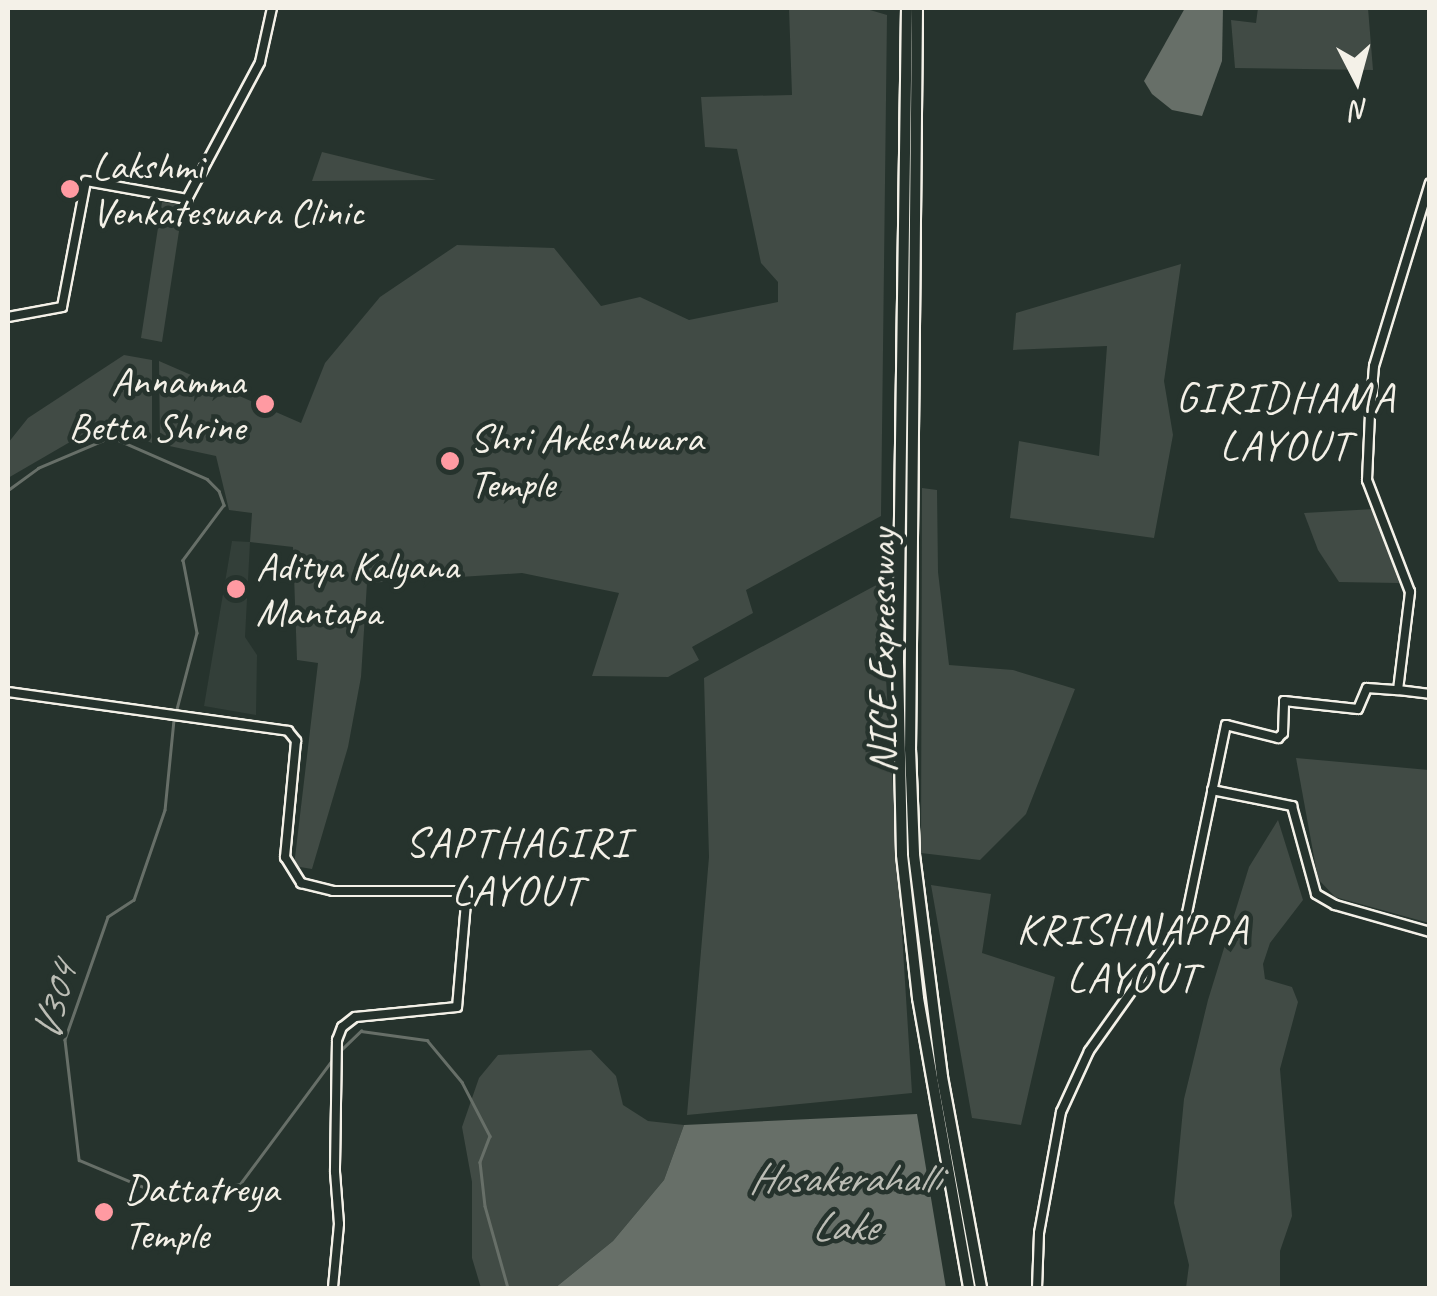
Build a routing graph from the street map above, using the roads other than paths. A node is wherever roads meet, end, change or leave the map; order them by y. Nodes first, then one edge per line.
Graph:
1 (272, 8) edge
2 (907, 8) edge
3 (918, 8) edge
4 (912, 126) junction
5 (1429, 184) edge
6 (8, 317) edge
7 (1398, 690) junction
8 (8, 692) edge
9 (1430, 694) edge
10 (1212, 790) junction
11 (1430, 932) edge
12 (332, 1288) edge
13 (969, 1288) edge
14 (981, 1288) edge
15 (1037, 1288) edge

1 - 6 street
2 - 4 highway, NICE Expressway
3 - 4 highway, NICE Expressway
4 - 13 highway, NICE Expressway
4 - 14 highway, NICE Expressway
5 - 7 street
7 - 9 street
7 - 10 street
8 - 12 street
10 - 11 street
10 - 15 street

